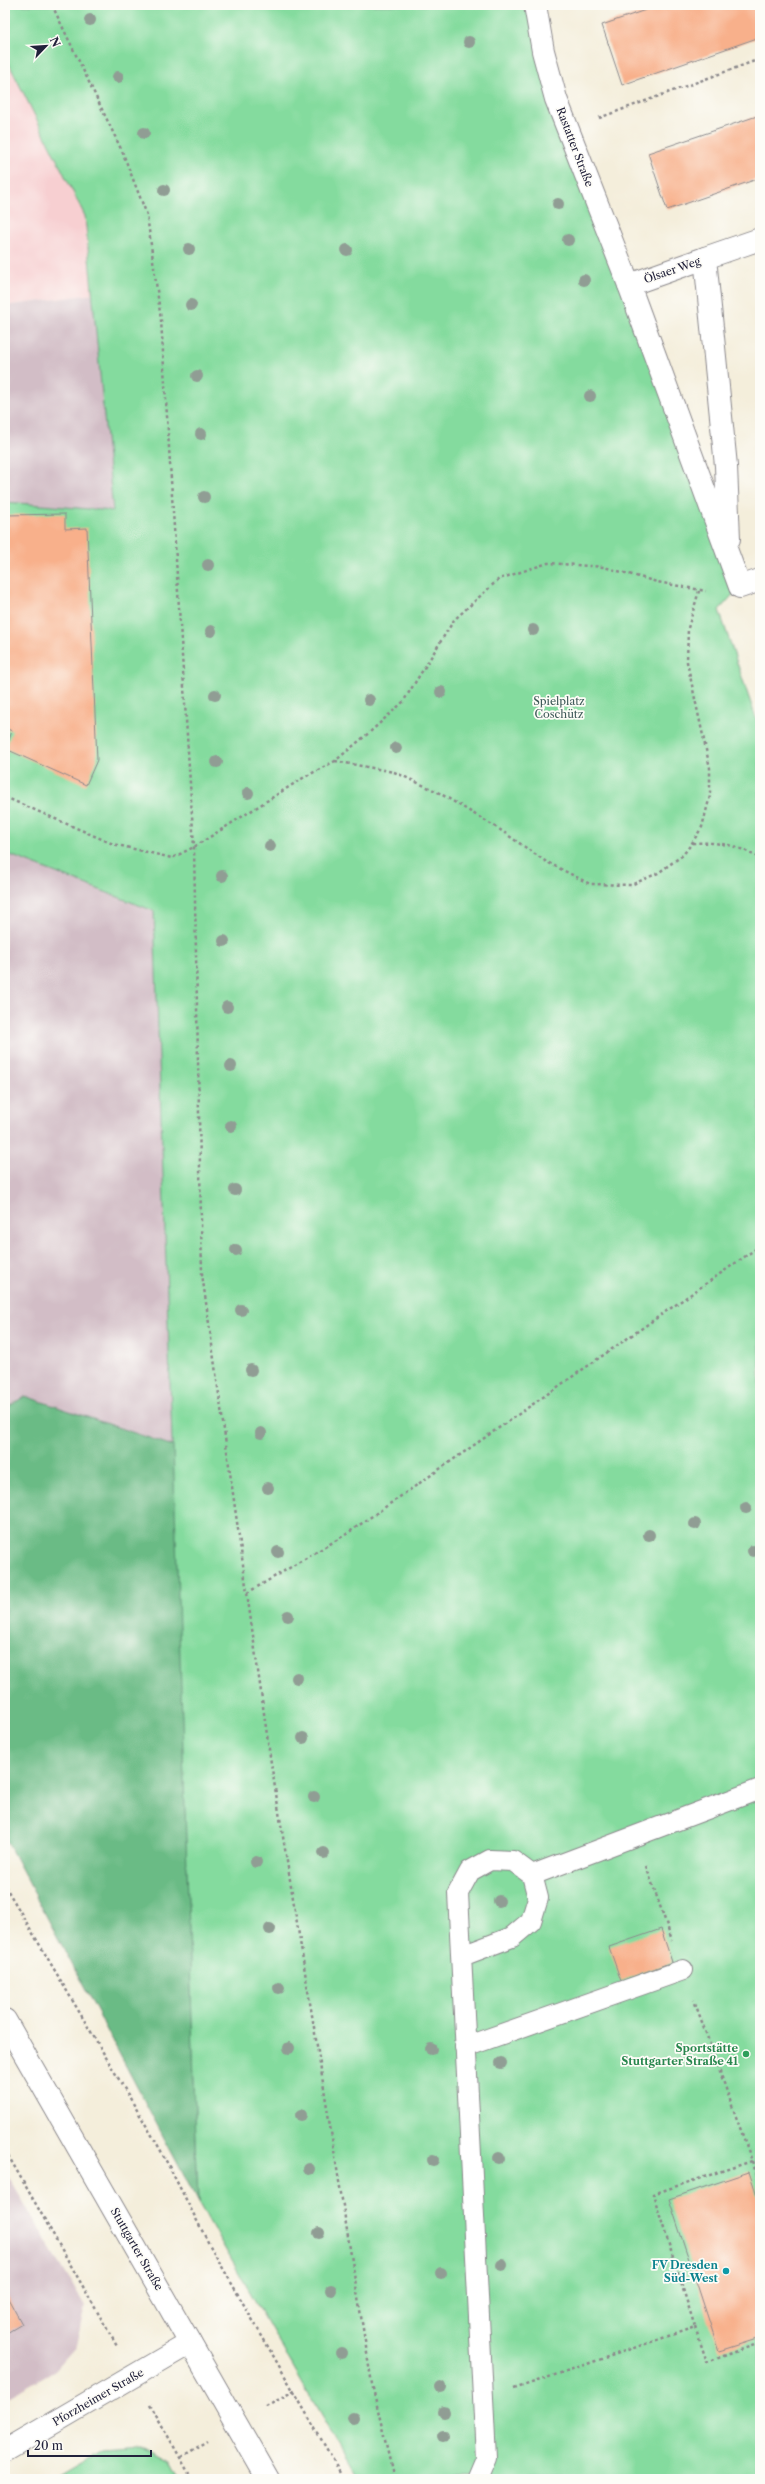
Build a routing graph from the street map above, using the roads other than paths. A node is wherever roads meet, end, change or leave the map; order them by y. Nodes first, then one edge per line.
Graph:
1 (535, 5) edge
2 (760, 239) edge
3 (705, 258) junction
4 (629, 285) junction
5 (730, 562) junction
6 (760, 580) edge
7 (760, 1789) edge
8 (532, 1875) junction
9 (462, 1956) junction
10 (683, 1970) road end
11 (5, 2020) edge
12 (465, 2047) junction
13 (190, 2343) junction
14 (5, 2451) edge
15 (268, 2479) edge
16 (477, 2479) edge

1 - 4 street, Rastatter Straße
2 - 3 street
3 - 4 street, Ölsaer Weg
3 - 5 street, Ölsaer Weg
4 - 5 street, Ölsaer Weg
5 - 6 street, Ölsaer Weg
7 - 8 lane
8 - 9 lane
8 - 9 lane
9 - 12 lane
10 - 12 lane
11 - 13 street, Stuttgarter Straße
12 - 16 lane
13 - 14 street, Pforzheimer Straße
13 - 15 street, Stuttgarter Straße

